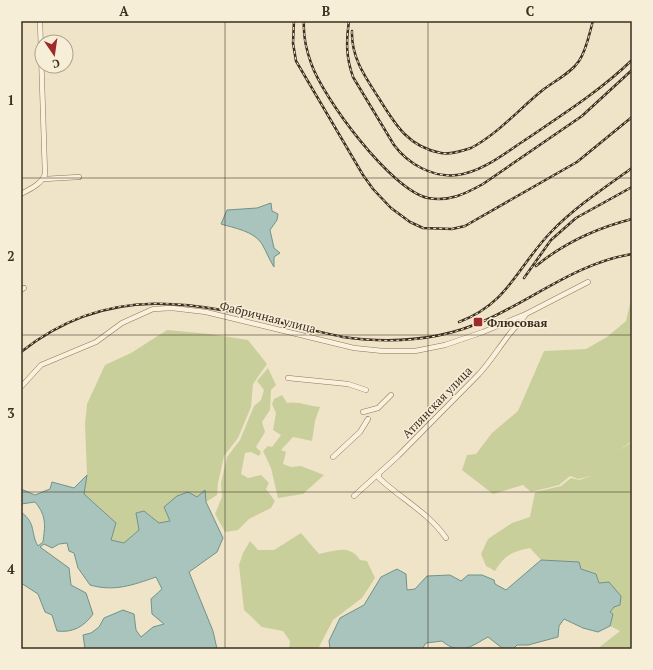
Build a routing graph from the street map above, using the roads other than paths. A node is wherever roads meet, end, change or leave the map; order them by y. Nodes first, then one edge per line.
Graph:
1 (40, 21) edge
2 (80, 177) dead end
3 (44, 179) junction
4 (21, 194) edge
5 (588, 282) dead end
6 (526, 314) junction
7 (288, 378) dead end
8 (21, 387) edge
9 (366, 390) dead end
10 (391, 395) dead end
11 (363, 412) dead end
12 (368, 419) dead end
13 (333, 457) dead end
14 (379, 475) junction
15 (354, 496) dead end
16 (446, 538) dead end

1 - 3 street
2 - 3 street
3 - 4 street
5 - 6 street, Фабричная улица
6 - 8 street, Фабричная улица
6 - 14 street, Атлянская улица
7 - 9 street
10 - 11 street
12 - 13 street
14 - 15 street, Атлянская улица
14 - 16 street

